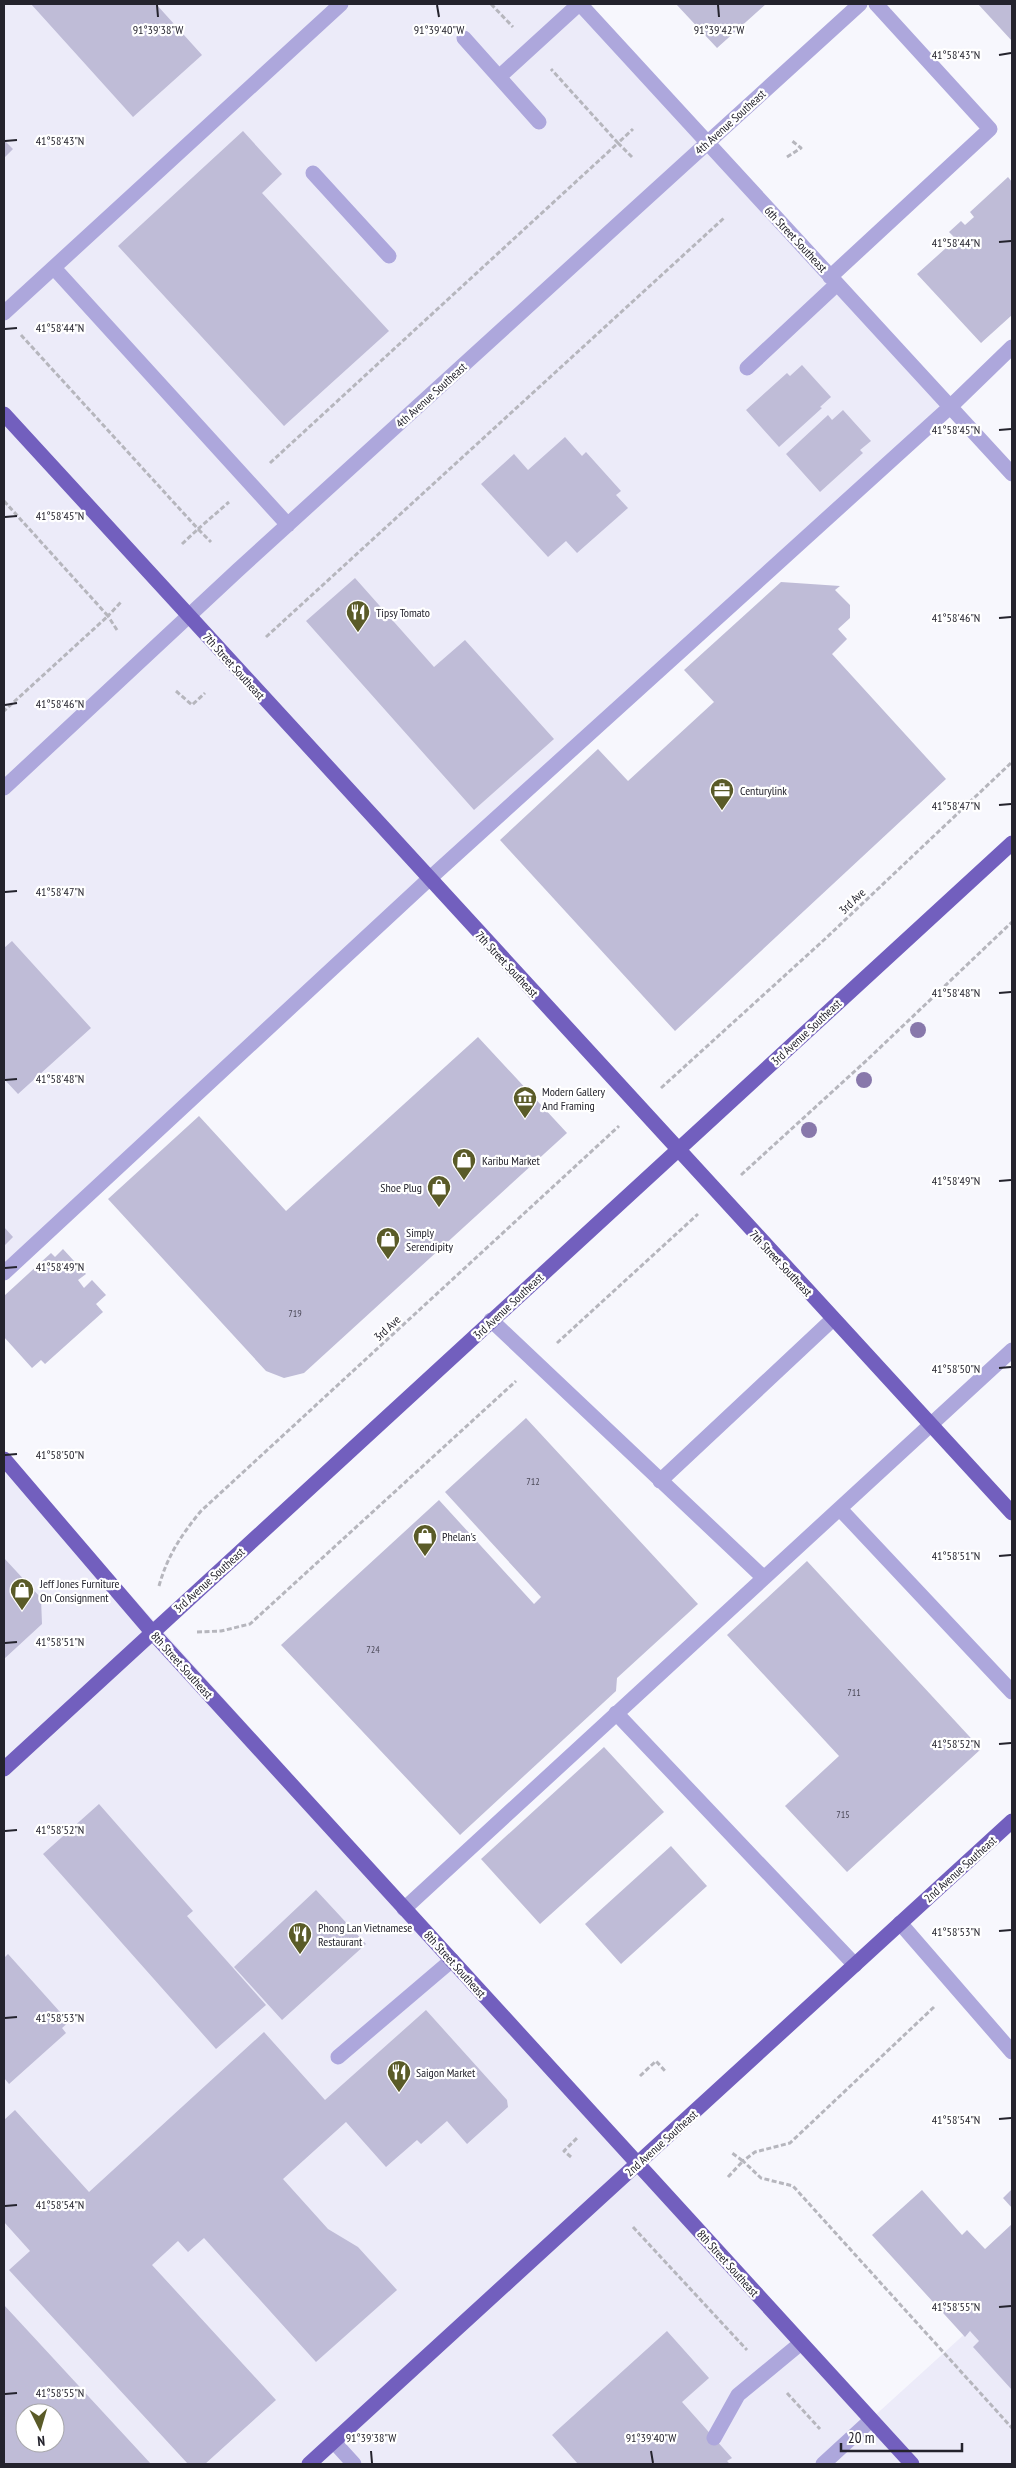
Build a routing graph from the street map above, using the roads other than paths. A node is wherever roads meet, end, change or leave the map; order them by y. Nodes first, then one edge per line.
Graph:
1 (341, 4) edge
2 (579, 4) edge
3 (860, 4) edge
4 (876, 4) edge
5 (464, 38) dead end
6 (499, 77) junction
7 (539, 122) dead end
8 (708, 143) junction
9 (314, 173) dead end
10 (389, 256) dead end
11 (54, 268) junction
12 (834, 280) junction
13 (4, 313) edge
14 (1012, 347) edge
15 (747, 368) dead end
16 (950, 407) junction
17 (4, 414) edge
18 (1012, 474) edge
19 (288, 525) junction
20 (188, 616) junction
21 (4, 788) edge
22 (1012, 843) edge
23 (429, 879) junction
24 (677, 1150) junction
25 (4, 1273) edge
26 (833, 1319) junction
27 (492, 1320) junction
28 (1012, 1350) edge
29 (932, 1426) junction
30 (4, 1459) edge
31 (660, 1481) junction
32 (840, 1509) junction
33 (1012, 1513) edge
34 (764, 1578) junction
35 (152, 1632) junction
36 (1012, 1692) edge
37 (616, 1713) junction
38 (4, 1770) edge
39 (1012, 1821) edge
40 (404, 1908) junction
41 (900, 1923) junction
42 (452, 1960) junction
43 (855, 1965) junction
44 (1012, 2052) edge
45 (338, 2057) dead end
46 (637, 2164) junction
47 (801, 2343) junction
48 (871, 2420) junction
49 (714, 2438) dead end
50 (334, 2442) junction
51 (310, 2464) edge
52 (354, 2464) edge
53 (823, 2464) edge
54 (912, 2464) edge

1 - 11 street
2 - 6 street
2 - 8 street, 6th Street Southeast
3 - 8 street, 4th Avenue Southeast
4 - 12 street
5 - 6 street
6 - 7 street
8 - 12 street, 6th Street Southeast
8 - 19 street, 4th Avenue Southeast
9 - 10 street
11 - 13 street
11 - 19 street
12 - 15 street
12 - 16 street, 6th Street Southeast
14 - 16 street
16 - 18 street, 6th Street Southeast
16 - 23 street
17 - 20 main road, 7th Street Southeast
19 - 20 street, 4th Avenue Southeast
20 - 21 street, 4th Avenue Southeast
20 - 23 main road, 7th Street Southeast
22 - 24 main road, 3rd Avenue Southeast
23 - 24 main road, 7th Street Southeast
23 - 25 street
24 - 26 main road, 7th Street Southeast
24 - 27 main road, 3rd Avenue Southeast
26 - 29 main road, 7th Street Southeast
26 - 31 street
27 - 31 street
27 - 35 main road, 3rd Avenue Southeast
28 - 29 street
29 - 32 street
29 - 33 main road, 7th Street Southeast
30 - 35 main road, 8th Street Southeast
31 - 34 street
32 - 34 street
32 - 36 street
34 - 37 street
35 - 38 main road, 3rd Avenue Southeast
35 - 40 main road, 8th Street Southeast
37 - 40 street
37 - 43 street
39 - 41 main road, 2nd Avenue Southeast
40 - 42 main road, 8th Street Southeast
41 - 43 main road, 2nd Avenue Southeast
41 - 44 street
42 - 45 street
42 - 46 main road, 8th Street Southeast
43 - 46 main road, 2nd Avenue Southeast
46 - 47 main road, 8th Street Southeast
46 - 50 main road, 2nd Avenue Southeast
47 - 48 main road, 8th Street Southeast
47 - 49 street
48 - 53 street
48 - 54 main road, 8th Street Southeast
50 - 51 main road, 2nd Avenue Southeast
50 - 52 street

